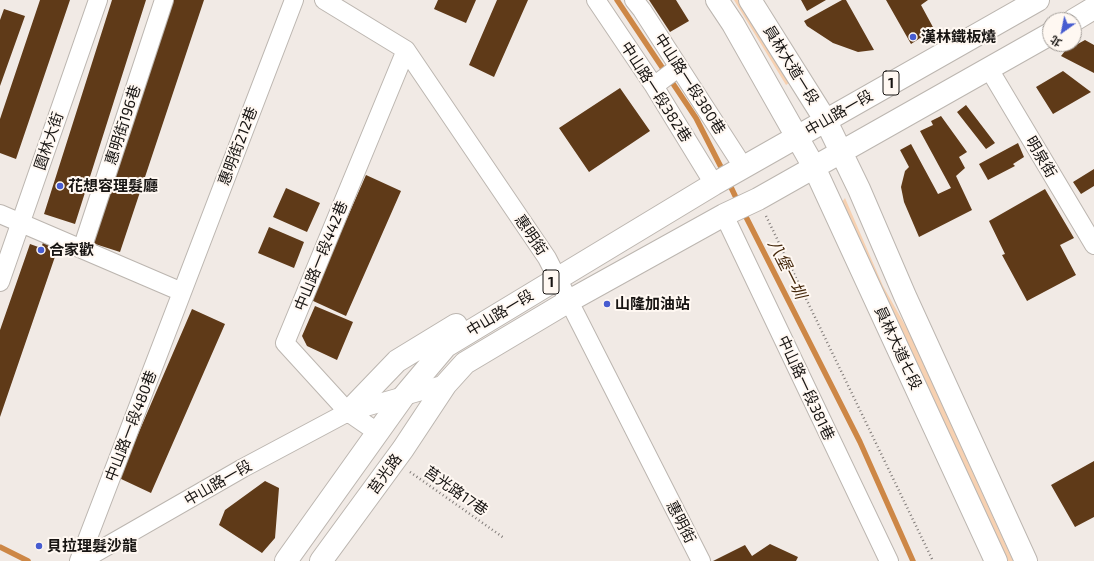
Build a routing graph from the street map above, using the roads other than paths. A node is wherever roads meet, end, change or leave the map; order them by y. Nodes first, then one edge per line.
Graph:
1 (98, 0) edge
2 (164, 0) edge
3 (294, 0) edge
4 (324, 0) edge
5 (596, 0) edge
6 (634, 0) edge
7 (717, 0) edge
8 (750, 0) edge
9 (1038, 0) edge
10 (1094, 8) edge
11 (1082, 15) edge
12 (1042, 38) edge
13 (406, 50) junction
14 (680, 67) junction
15 (989, 68) junction
16 (654, 86) junction
17 (826, 121) junction
18 (797, 137) junction
19 (841, 152) junction
20 (814, 167) junction
21 (744, 168) junction
22 (714, 184) junction
23 (0, 214) edge
24 (724, 215) junction
25 (21, 223) junction
26 (1094, 245) edge
27 (82, 250) junction
28 (557, 279) junction
29 (0, 282) edge
30 (182, 292) junction
31 (569, 301) junction
32 (498, 315) junction
33 (446, 384) junction
34 (403, 397) junction
35 (348, 412) junction
36 (377, 432) junction
37 (80, 561) edge
38 (286, 561) edge
39 (321, 561) edge
40 (701, 561) edge
41 (889, 561) edge
42 (996, 561) edge
43 (1026, 561) edge

1 - 25 street, 園林大街
2 - 27 street, 惠明街196巷
3 - 30 street, 惠明街212巷
4 - 13 street, 惠明街
5 - 16 street, 中山路一段382巷
6 - 14 street, 中山路一段380巷
7 - 18 main road, 員林大道一段
8 - 17 main road, 員林大道一段
9 - 17 main road, 中山路一段 / 1
10 - 11 main road
12 - 15 main road, 1
13 - 28 street, 惠明街
13 - 35 street, 中山路一段442巷
14 - 16 street
14 - 21 street, 中山路一段380巷
15 - 19 main road, 1
15 - 26 street, 明泉街
16 - 22 street, 中山路一段382巷
17 - 18 main road, 中山路一段 / 1
17 - 19 main road, 員林大道一段
18 - 20 main road, 員林大道七段
18 - 21 main road, 中山路一段 / 1
19 - 20 main road, 1
19 - 43 main road, 員林大道七段
20 - 24 main road, 1
20 - 42 main road, 員林大道七段
21 - 22 main road, 1
22 - 28 main road, 中山路一段 / 1
23 - 25 street
24 - 31 main road, 中山路一段 / 1
24 - 41 street, 中山路一段381巷
25 - 27 street
25 - 29 street, 園林大街
27 - 30 street
28 - 31 street, 惠明街
28 - 32 main road, 中山路一段 / 1
30 - 37 street, 中山路一段480巷
31 - 33 main road, 中山路一段 / 1
31 - 40 street, 惠明街
32 - 34 main road, 中山路一段 / 1
32 - 35 main road
33 - 34 street, 中山路一段
33 - 39 main road, 莒光路 / 1
34 - 35 street, 中山路一段
34 - 36 main road, 莒光路 / 1
35 - 36 street, 中山路一段442巷
35 - 37 street, 中山路一段
36 - 38 main road, 莒光路 / 1

